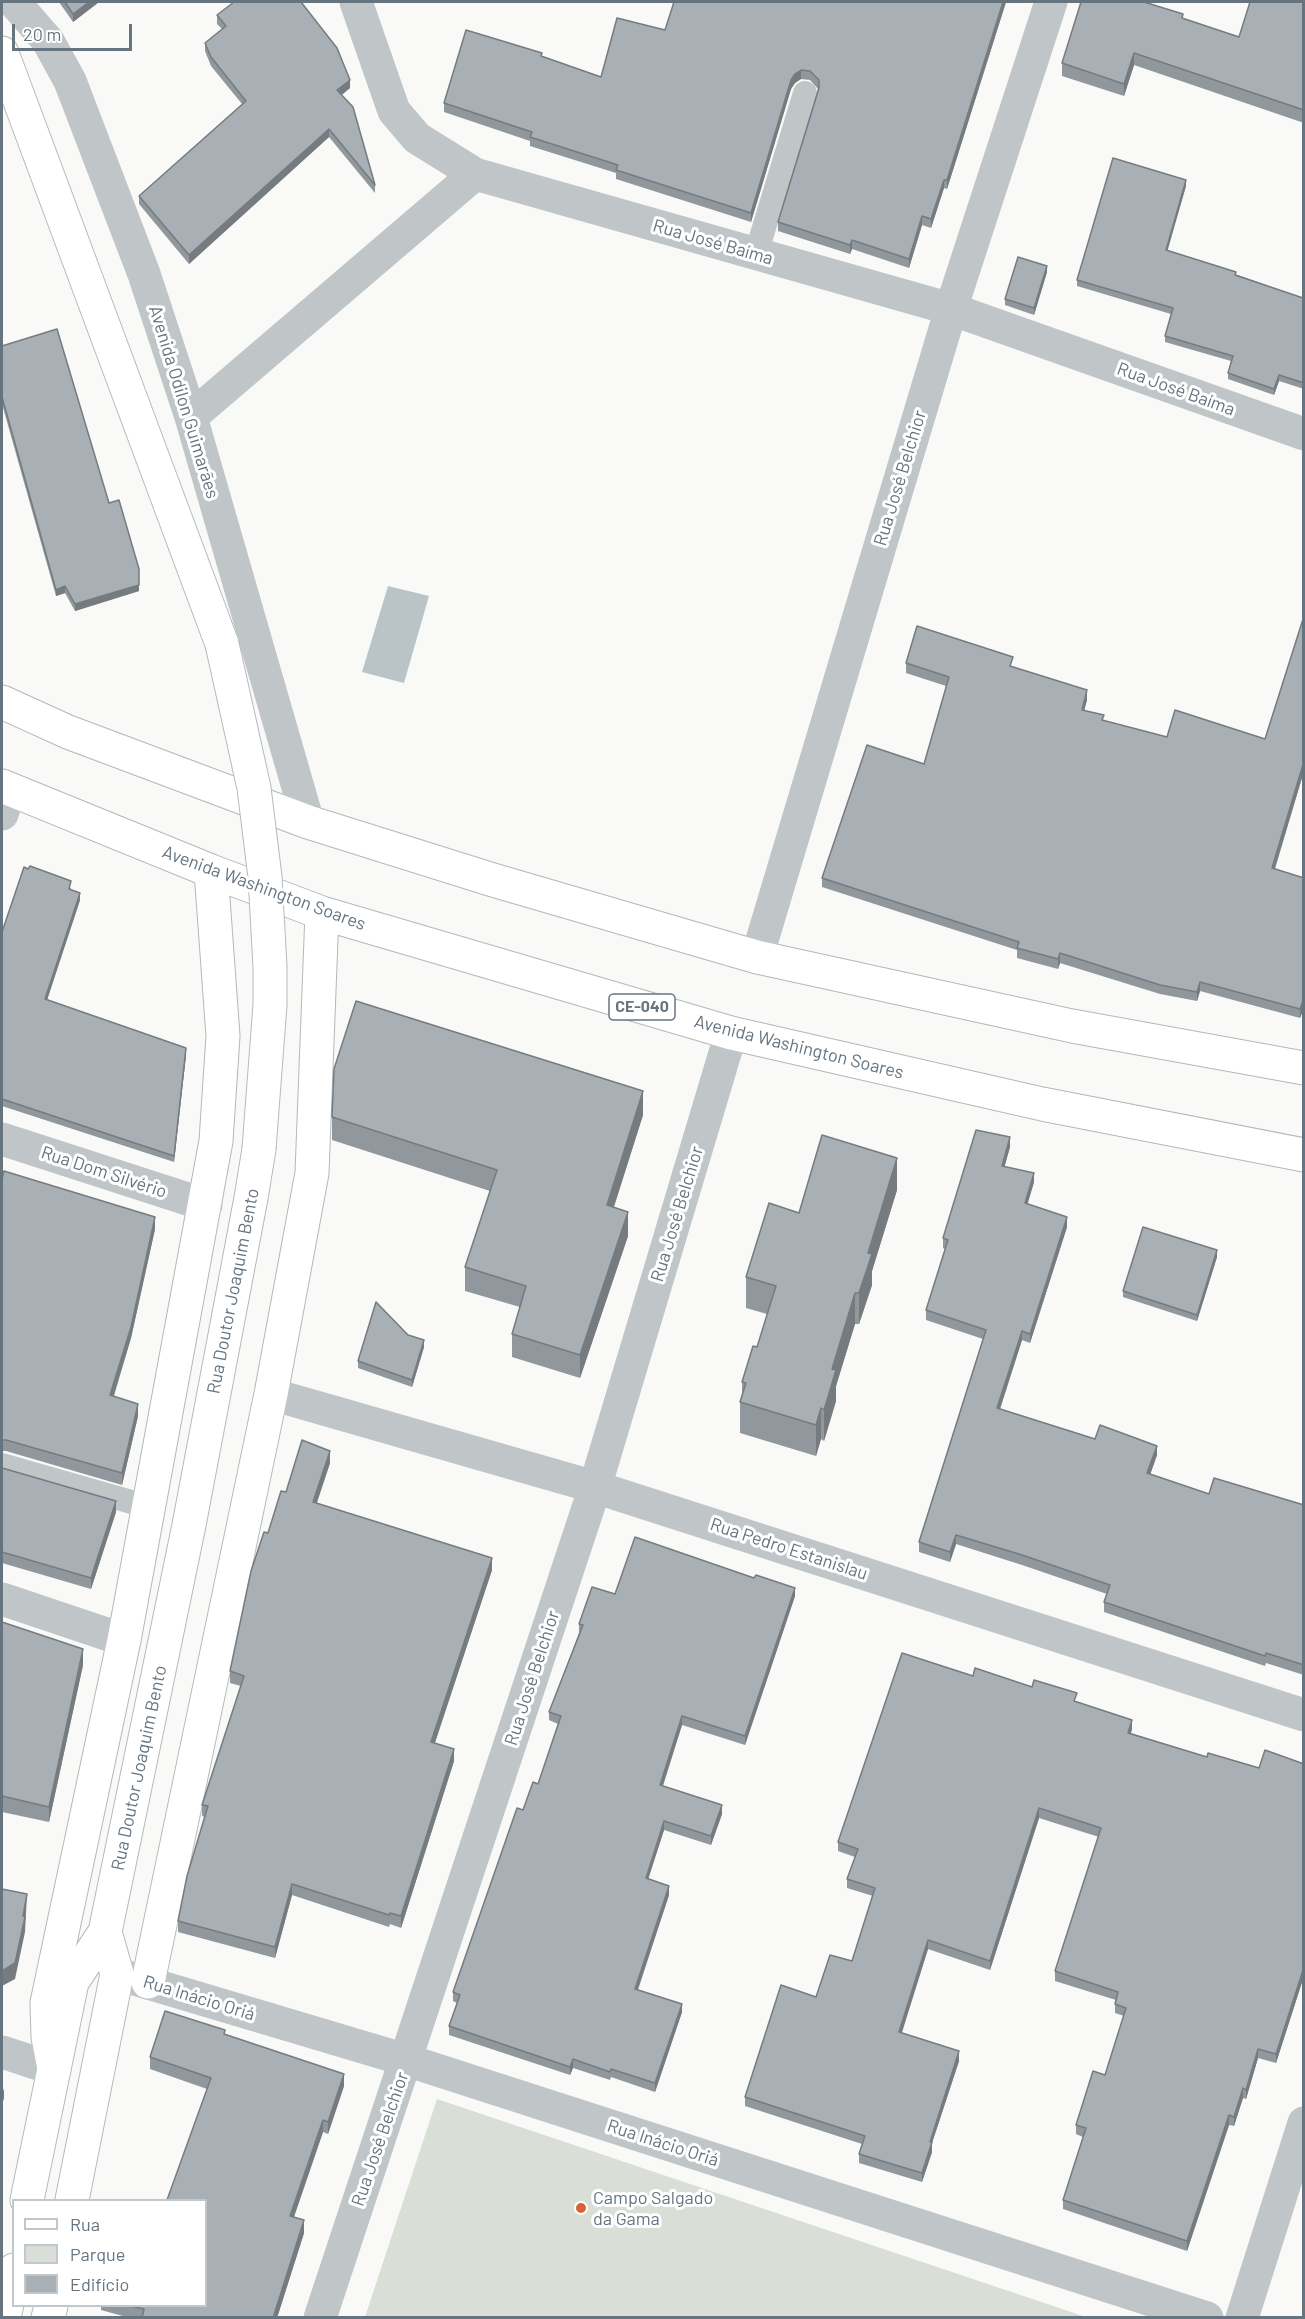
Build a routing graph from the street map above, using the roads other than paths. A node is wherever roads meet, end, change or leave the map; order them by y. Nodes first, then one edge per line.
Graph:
1 (14, 2) edge
2 (356, 2) edge
3 (1051, 2) edge
4 (2, 53) edge
5 (805, 93) dead end
6 (476, 174) junction
7 (756, 254) junction
8 (951, 309) junction
9 (191, 417) junction
10 (1304, 434) edge
11 (2, 702) edge
12 (4, 797) edge
13 (308, 822) junction
14 (211, 871) junction
15 (322, 913) junction
16 (757, 957) junction
17 (731, 1034) junction
18 (1304, 1068) edge
19 (2, 1139) edge
20 (1304, 1155) edge
21 (206, 1205) junction
22 (272, 1394) junction
23 (2, 1465) edge
24 (595, 1487) junction
25 (149, 1507) junction
26 (2, 1599) edge
27 (124, 1640) junction
28 (1304, 1715) edge
29 (105, 1932) junction
30 (132, 1978) junction
31 (2, 2052) edge
32 (406, 2060) junction
33 (54, 2069) junction
34 (1304, 2123) edge
35 (27, 2199) edge
36 (72, 2199) edge
37 (12, 2280) edge
38 (4, 2318) edge
39 (320, 2318) edge
40 (1207, 2318) edge
41 (1242, 2318) edge

1 - 9 street, Avenida Odilon Guimarães
2 - 6 street, Rua José Baíma
3 - 8 street, Rua José Belchior
4 - 29 main road, Rua Doutor Joaquim Bento, bridge
5 - 7 lane
6 - 7 street, Rua José Baíma
6 - 9 street
7 - 8 street, Rua José Baíma
8 - 10 street, Rua José Baíma
8 - 16 street, Rua José Belchior
9 - 13 street, Avenida Odilon Guimarães
11 - 13 main road
12 - 14 main road, Avenida Washington Soares / CE-040
13 - 16 main road
14 - 15 main road, Avenida Washington Soares / CE-040
14 - 21 main road
15 - 17 main road, Avenida Washington Soares / CE-040
15 - 22 main road
16 - 18 main road
17 - 20 main road, Avenida Washington Soares / CE-040
17 - 24 street, Rua José Belchior
19 - 21 street, Rua Dom Silvério
21 - 25 main road
22 - 24 street, Rua Pedro Estanislau
22 - 30 main road
23 - 25 lane
24 - 28 street, Rua Pedro Estanislau
24 - 32 street, Rua José Belchior
25 - 27 main road
26 - 27 street
27 - 33 main road
29 - 30 main road, Rua Doutor Joaquim Bento
29 - 33 main road, Rua Doutor Joaquim Bento
30 - 32 street, Rua Inácio Oriá
30 - 36 main road, Rua Doutor Joaquim Bento
31 - 33 street
32 - 39 street, Rua José Belchior
32 - 40 street, Rua Inácio Oriá
33 - 35 main road, Rua Doutor Joaquim Bento
34 - 41 street
37 - 38 main road

